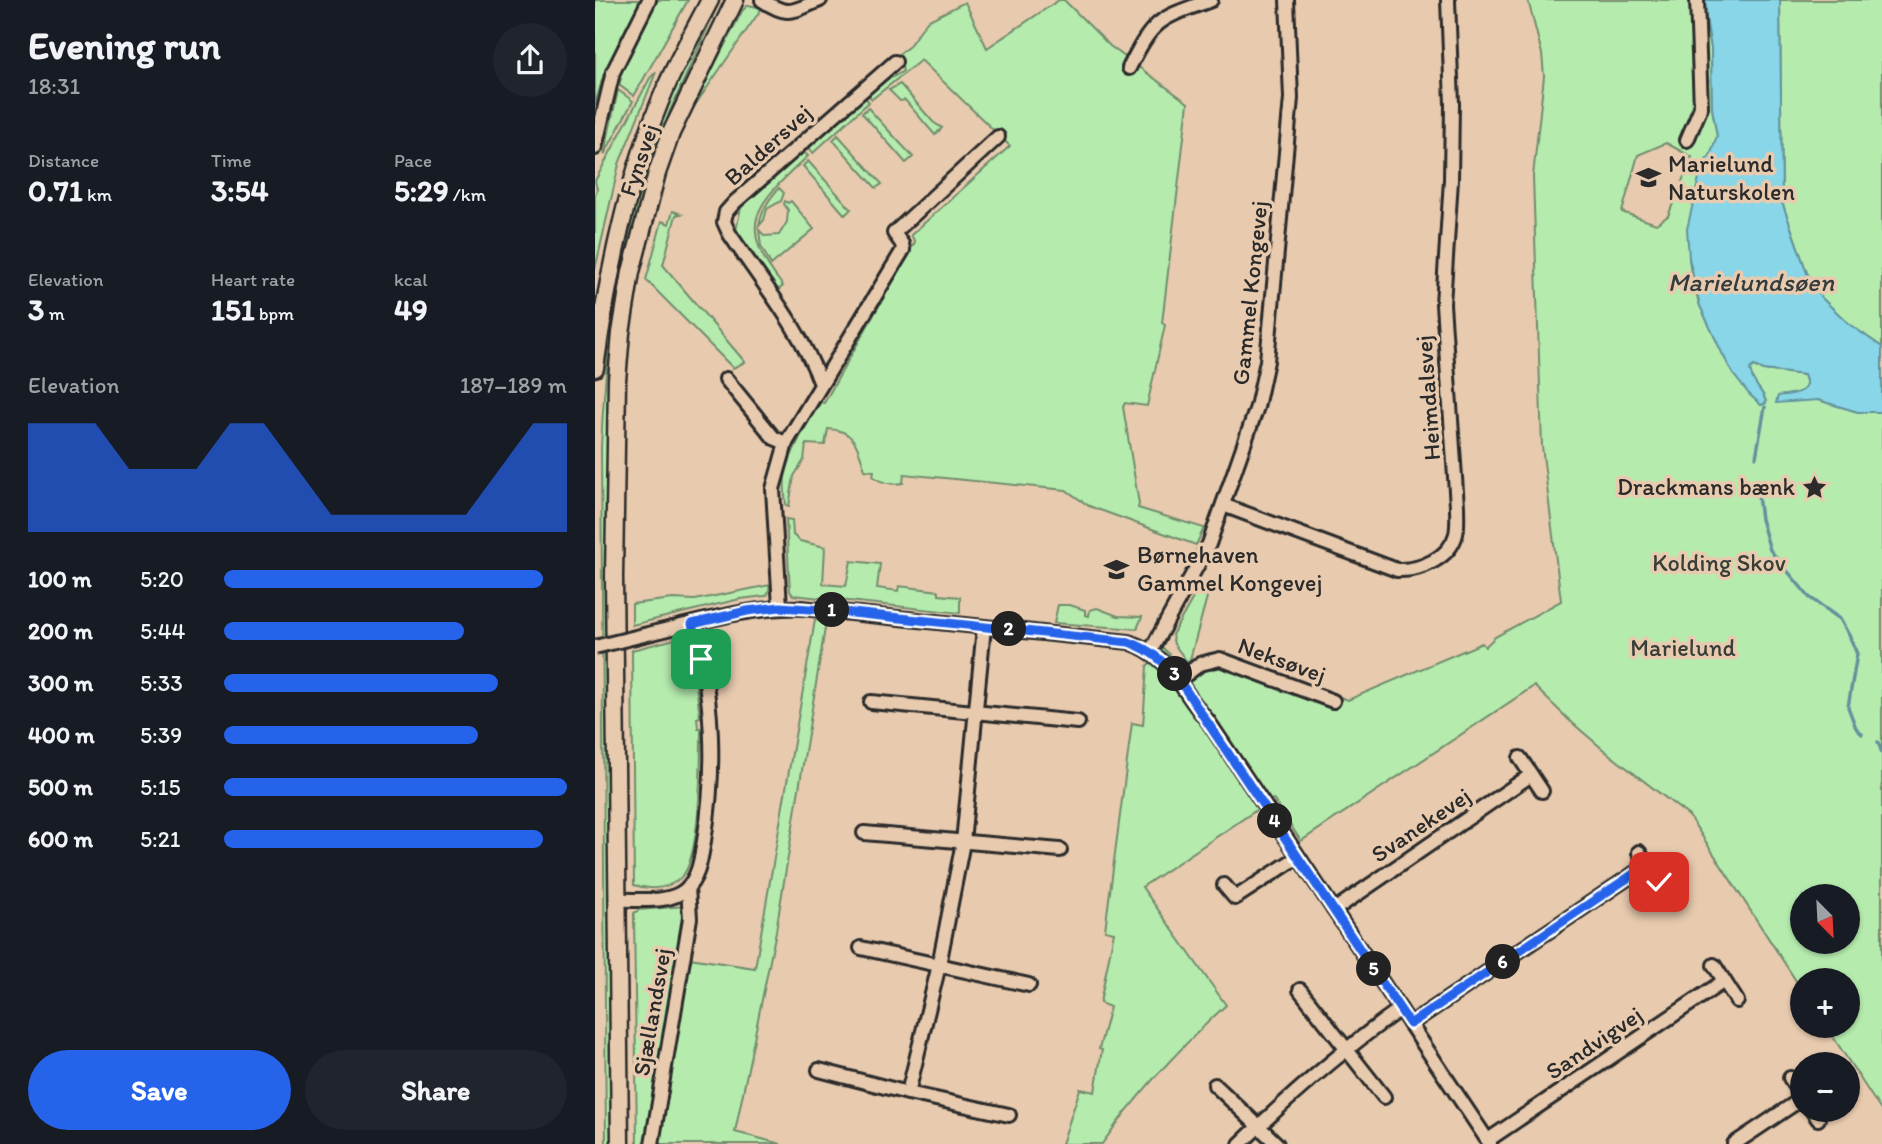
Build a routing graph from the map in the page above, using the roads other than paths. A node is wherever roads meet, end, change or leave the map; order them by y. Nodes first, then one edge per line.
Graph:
1 (649, 0) edge
2 (710, 0) edge
3 (735, 0) edge
4 (762, 0) edge
5 (820, 0) edge
6 (1211, 0) edge
7 (1287, 0) edge
8 (1448, 0) edge
9 (1697, 0) edge
10 (895, 62) dead end
11 (1129, 68) dead end
12 (998, 137) dead end
13 (1687, 139) dead end
14 (595, 148) edge
15 (595, 368) edge
16 (726, 379) dead end
17 (821, 384) junction
18 (786, 443) junction
19 (1223, 505) junction
20 (780, 607) junction
21 (692, 624) junction
22 (984, 627) junction
23 (595, 647) edge
24 (1150, 652) junction
25 (1179, 680) junction
26 (1333, 701) dead end
27 (871, 702) dead end
28 (976, 712) junction
29 (1078, 722) dead end
30 (1520, 758) dead end
31 (1531, 775) junction
32 (1542, 791) dead end
33 (865, 833) dead end
34 (964, 842) junction
35 (1060, 850) dead end
36 (1639, 852) dead end
37 (1298, 857) junction
38 (1647, 865) junction
39 (1659, 882) dead end
40 (1224, 885) dead end
41 (688, 888) junction
42 (618, 900) junction
43 (1334, 910) junction
44 (861, 948) dead end
45 (1714, 964) dead end
46 (939, 965) junction
47 (1724, 981) junction
48 (1029, 985) dead end
49 (1300, 990) dead end
50 (1737, 1001) dead end
51 (1400, 1009) junction
52 (1410, 1024) junction
53 (1347, 1047) junction
54 (819, 1070) dead end
55 (1215, 1085) dead end
56 (908, 1093) junction
57 (1384, 1097) dead end
58 (1790, 1106) edge
59 (1009, 1115) dead end
60 (1258, 1126) junction
61 (1489, 1142) edge
62 (620, 1144) edge
63 (652, 1144) edge
64 (1240, 1144) edge
65 (1277, 1144) edge
66 (1734, 1144) edge

1 - 14 street
2 - 15 main road, Fynsvej
3 - 42 main road, Fynsvej
4 - 5 street
6 - 11 street
7 - 19 street, Gammel Kongevej
8 - 19 street, Heimdalsvej
9 - 13 street
10 - 17 street, Baldersvej
12 - 17 street
16 - 18 street
17 - 18 street
18 - 20 street
19 - 24 street, Gammel Kongevej
20 - 21 street
20 - 22 street
21 - 23 street, bridge
21 - 41 street, Sjællandsvej
22 - 24 street
22 - 28 street
24 - 25 street
25 - 26 street, Neksøvej
25 - 37 street
27 - 28 street
28 - 29 street
28 - 34 street
30 - 31 street
31 - 32 street
31 - 43 street, Svanekevej
33 - 34 street
34 - 35 street
34 - 46 street
36 - 38 street
37 - 40 street
37 - 43 street
38 - 39 street
38 - 52 street
41 - 42 street
41 - 63 street, Sjællandsvej
42 - 62 main road, Fynsvej
43 - 51 street
44 - 46 street
45 - 47 street
46 - 48 street
46 - 56 street
47 - 50 street
47 - 61 street, Sandvigvej
49 - 53 street
51 - 52 street
51 - 53 street
52 - 61 street
53 - 57 street
53 - 60 street
54 - 56 street
55 - 60 street
56 - 59 street
58 - 66 street
60 - 64 street
60 - 65 street

